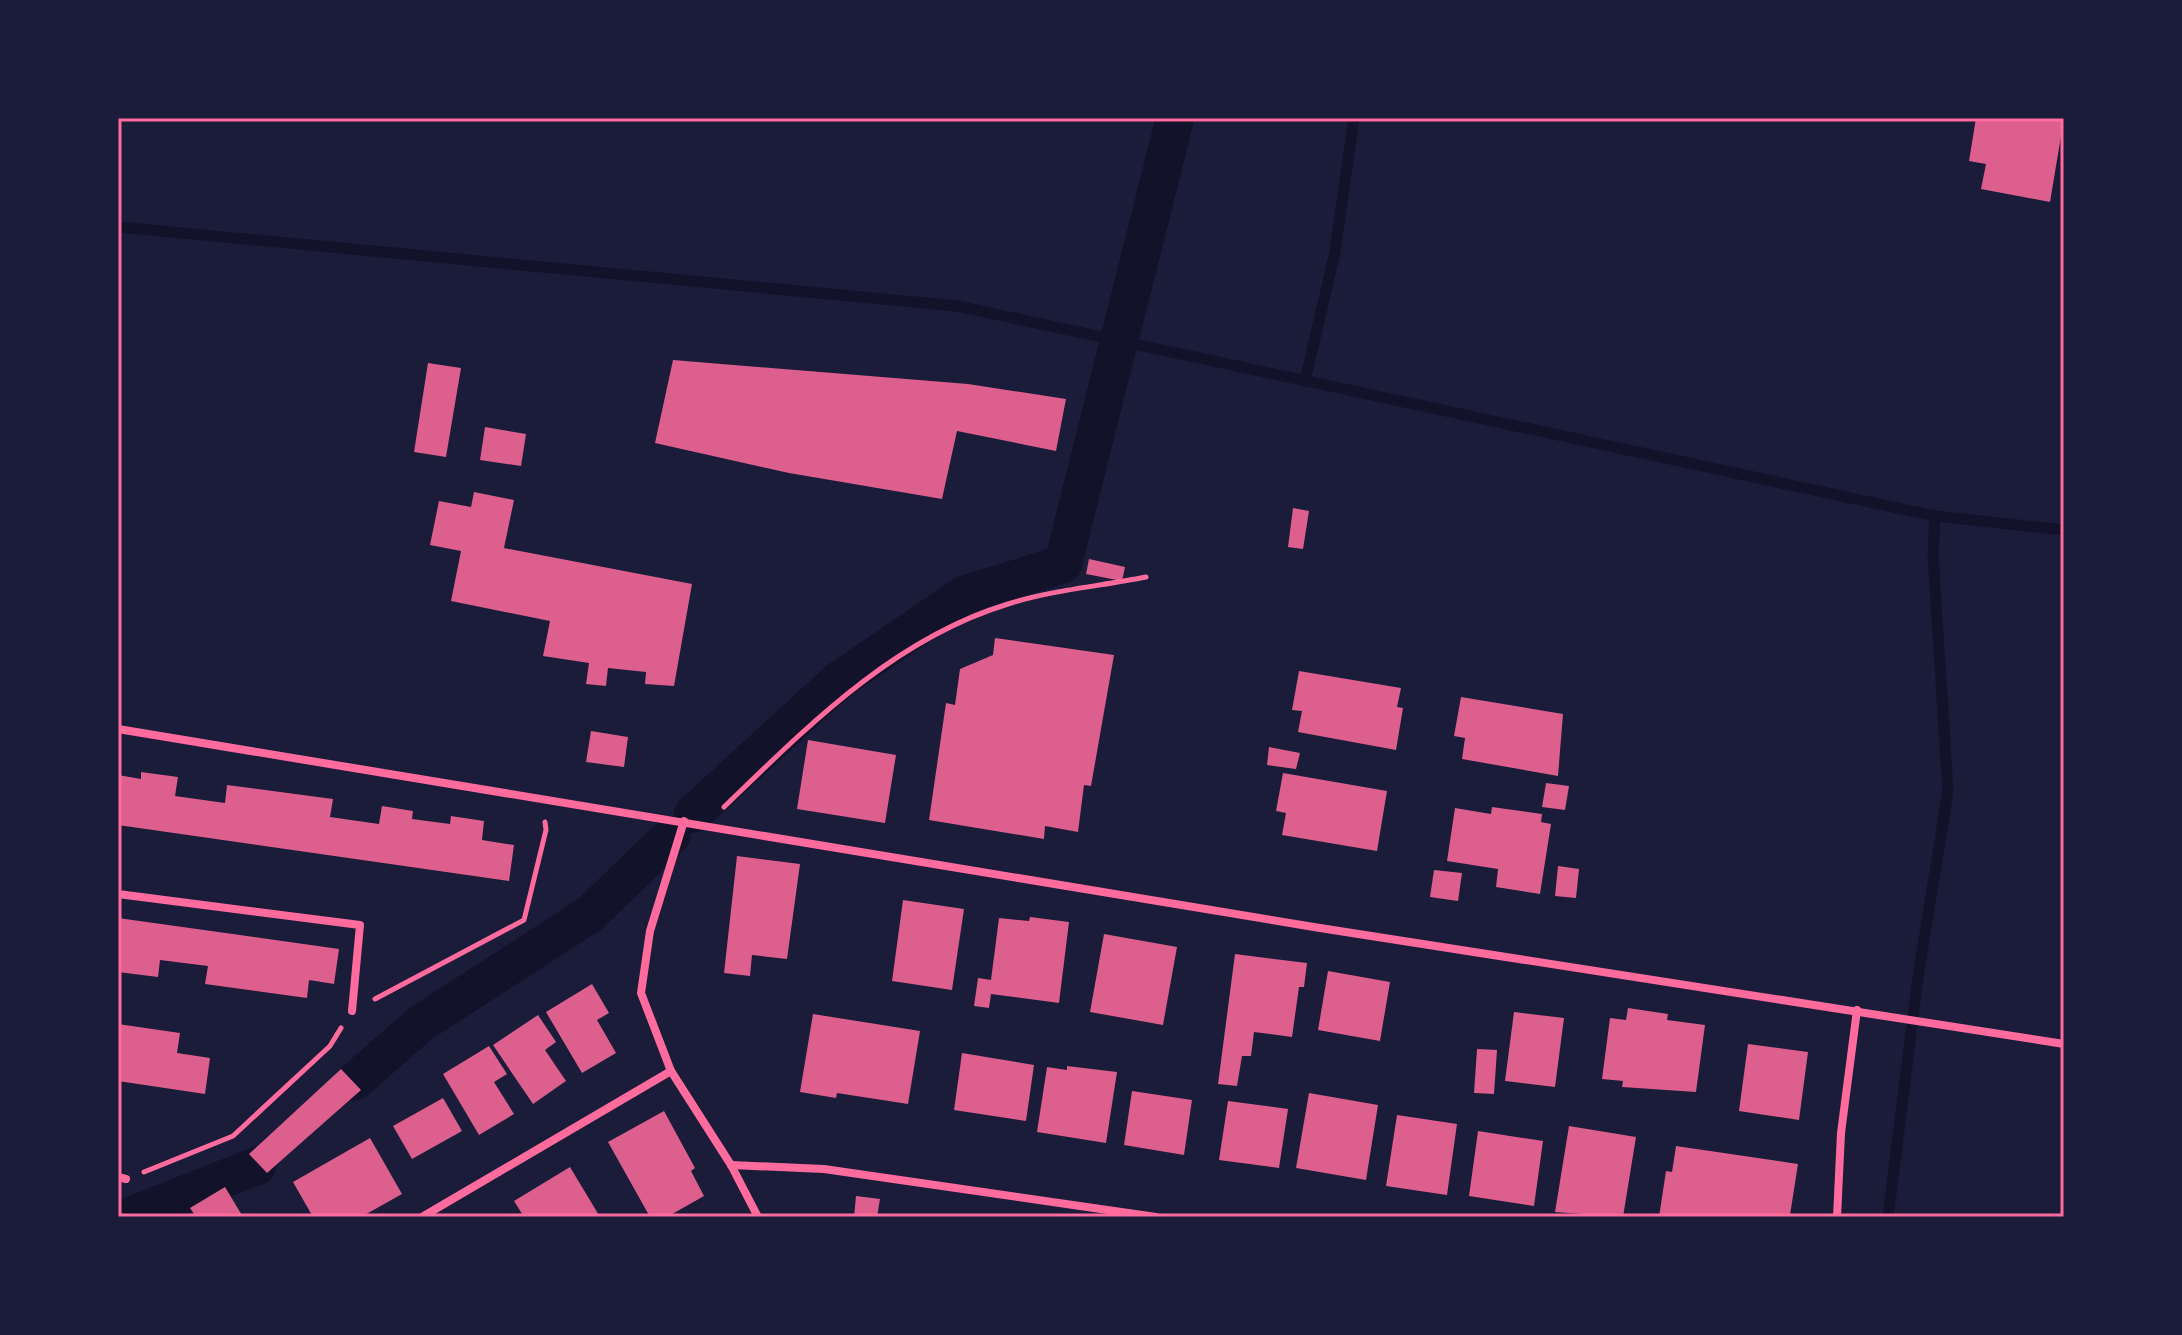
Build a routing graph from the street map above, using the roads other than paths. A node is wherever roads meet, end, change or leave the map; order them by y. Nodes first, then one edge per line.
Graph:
1 (118, 729) edge
2 (684, 821) junction
3 (118, 894) edge
4 (1857, 1010) junction
5 (352, 1011) dead end
6 (2064, 1044) edge
7 (671, 1071) junction
8 (731, 1165) junction
9 (422, 1217) edge
10 (758, 1217) edge
11 (1156, 1217) edge
12 (1837, 1217) edge

1 - 2 street
2 - 4 street
2 - 7 street
3 - 5 street
4 - 6 street
4 - 12 street
7 - 8 street
7 - 9 street
8 - 10 street
8 - 11 street

